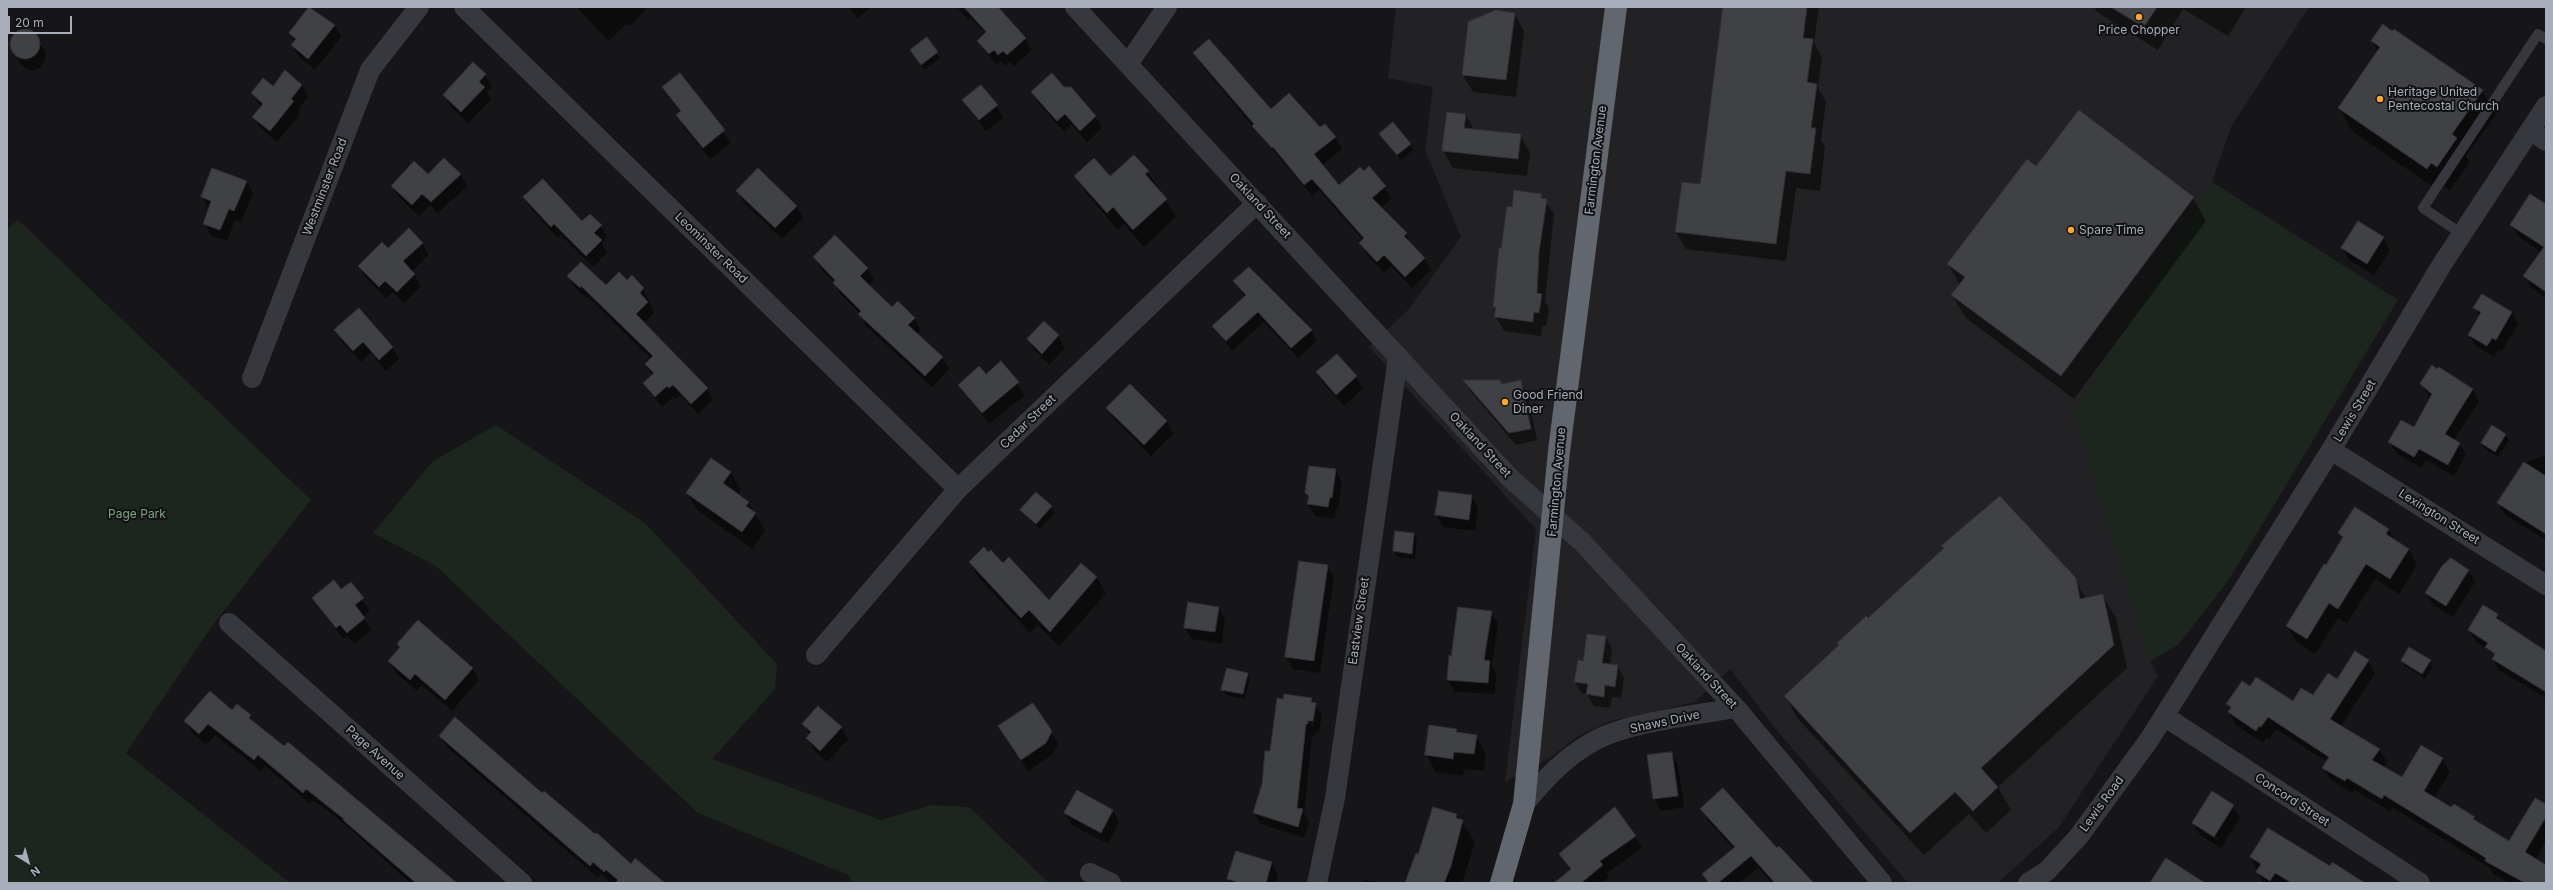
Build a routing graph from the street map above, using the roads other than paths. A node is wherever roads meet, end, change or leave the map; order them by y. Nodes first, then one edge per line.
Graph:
1 (419, 7) edge
2 (464, 7) edge
3 (1075, 7) edge
4 (1167, 7) edge
5 (1616, 7) edge
6 (2546, 39) edge
7 (1128, 64) junction
8 (2546, 106) edge
9 (2538, 136) edge
10 (1257, 203) junction
11 (2462, 234) junction
12 (1398, 358) junction
13 (252, 378) dead end
14 (2331, 450) junction
15 (958, 489) junction
16 (1554, 516) junction
17 (2546, 585) edge
18 (229, 623) dead end
19 (816, 655) dead end
20 (1736, 708) junction
21 (2164, 716) junction
22 (1524, 804) junction
23 (1090, 873) dead end
24 (2408, 880) edge
25 (522, 883) edge
26 (1111, 883) edge
27 (1317, 883) edge
28 (1501, 883) edge
29 (1882, 883) edge
30 (2028, 883) edge

1 - 13 street, Westminster Road
2 - 15 street, Leominster Road
3 - 7 street, Oakland Street
4 - 7 street
5 - 16 highway, Farmington Avenue
6 - 11 lane
7 - 10 street, Oakland Street
8 - 9 street, Lewis Street
9 - 11 street, Lewis Street
10 - 12 street, Oakland Street
10 - 15 street, Cedar Street
11 - 14 street, Lewis Street
12 - 16 street, Oakland Street
12 - 27 street, Eastview Street
14 - 17 street, Lexington Street
14 - 21 street, Lewis Street
15 - 19 street, Cedar Street
16 - 20 street, Oakland Street
16 - 22 highway, Farmington Avenue
18 - 25 street, Page Avenue
20 - 22 street, Shaws Drive
20 - 29 street, Oakland Street
21 - 24 street, Concord Street
21 - 30 street, Lewis Road
22 - 28 highway, Farmington Avenue
23 - 26 street

